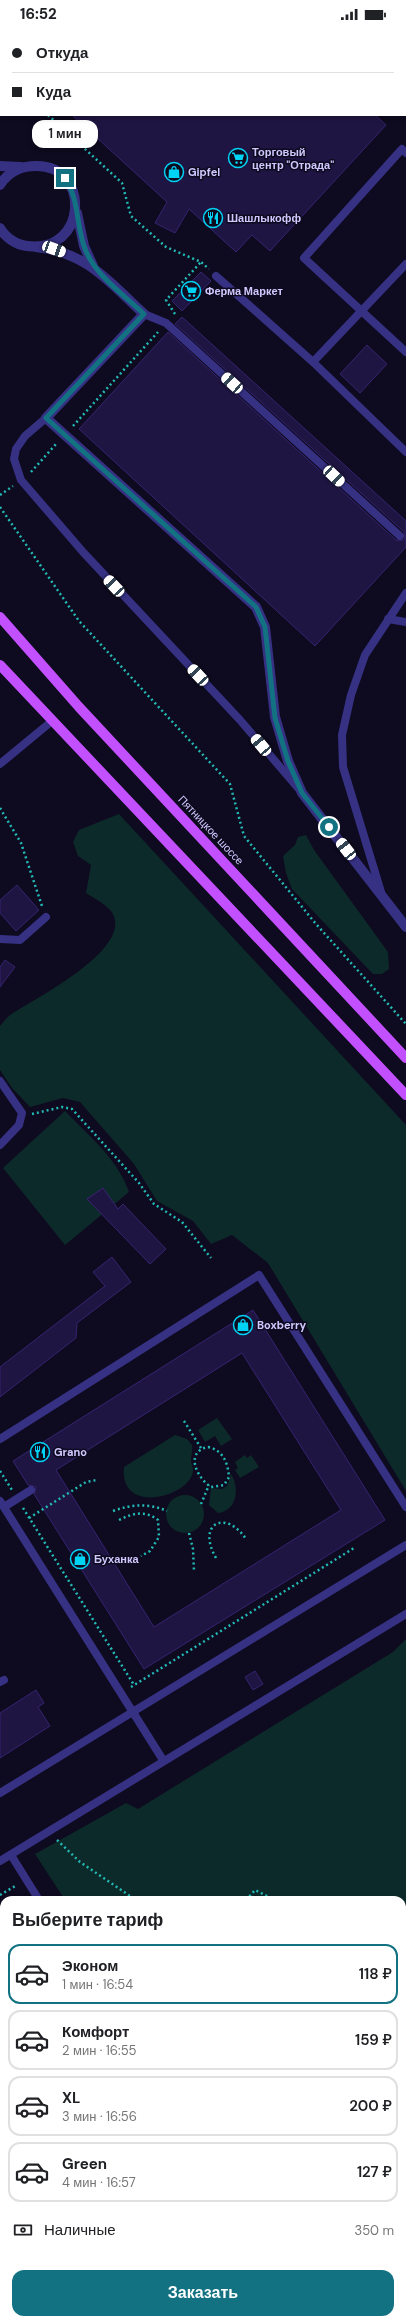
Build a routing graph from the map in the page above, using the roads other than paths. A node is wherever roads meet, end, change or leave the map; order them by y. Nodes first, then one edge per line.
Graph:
1 (406, 153) edge
2 (0, 166) edge
3 (23, 167) junction
4 (0, 185) edge
5 (76, 203) junction
6 (1, 231) edge
7 (36, 247) junction
8 (406, 264) edge
9 (93, 266) junction
10 (216, 276) road end
11 (361, 311) junction
12 (144, 314) junction
13 (406, 352) edge
14 (312, 362) junction
15 (46, 418) junction
16 (406, 452) edge
17 (400, 536) dead end
18 (406, 593) edge
19 (0, 617) edge
20 (388, 619) junction
21 (406, 622) edge
22 (0, 665) edge
23 (52, 721) junction
24 (0, 764) edge
25 (302, 793) junction
26 (382, 894) junction
27 (46, 917) road end
28 (406, 927) edge
29 (0, 939) edge
30 (406, 1058) edge
31 (0, 1082) edge
32 (406, 1094) edge
33 (0, 1145) edge
34 (0, 1439) edge
35 (31, 1490) dead end
36 (2, 1504) edge
37 (406, 1507) edge
38 (406, 1545) edge
39 (406, 1614) edge
40 (133, 1712) junction
41 (163, 1760) junction
42 (0, 1794) edge
43 (11, 1854) junction
44 (0, 1861) edge
45 (37, 1896) edge

1 - 11 lane
2 - 3 street
3 - 4 street
3 - 5 street
5 - 7 street
5 - 9 street
6 - 7 street
7 - 9 street
8 - 11 lane
9 - 12 street
10 - 14 lane
11 - 13 lane
11 - 14 lane
12 - 15 street
12 - 17 lane
14 - 16 lane
15 - 25 street
15 - 25 lane
18 - 20 lane
19 - 30 main road, Пятницкое шоссе
20 - 21 lane
20 - 26 lane
22 - 23 main road
23 - 24 lane
23 - 32 main road
25 - 26 street
26 - 28 street
27 - 29 lane
31 - 33 lane
34 - 37 lane
35 - 36 lane
36 - 40 lane
38 - 40 lane
39 - 41 lane
40 - 41 lane
40 - 42 lane
41 - 43 lane
43 - 44 lane
43 - 45 lane

